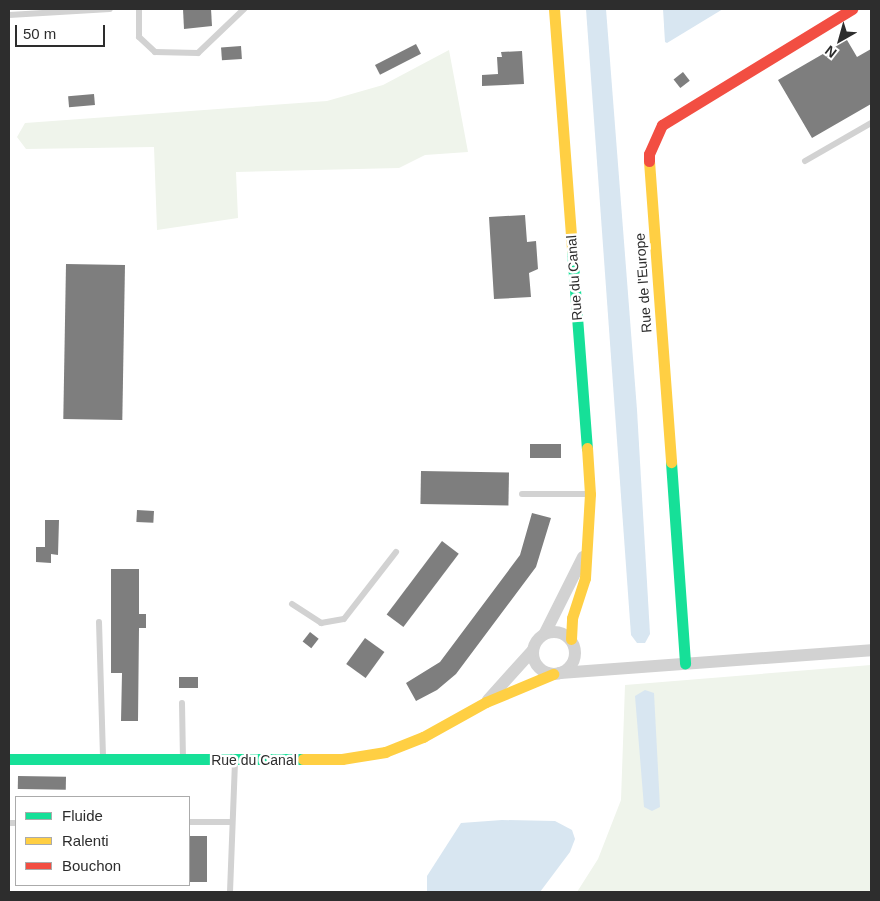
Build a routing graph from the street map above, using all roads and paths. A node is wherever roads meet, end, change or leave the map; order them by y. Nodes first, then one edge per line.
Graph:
1 (110, 9) edge
2 (139, 9) edge
3 (244, 9) edge
4 (554, 9) edge
5 (852, 9) edge
6 (33, 11) edge
7 (9, 15) edge
8 (871, 123) edge
9 (805, 161) dead end
10 (522, 494) dead end
11 (590, 494) junction
12 (587, 548) junction
13 (396, 552) dead end
14 (292, 604) dead end
15 (99, 622) dead end
16 (545, 633) junction
17 (571, 639) junction
18 (533, 650) junction
19 (871, 650) edge
20 (576, 652) junction
21 (686, 664) junction
22 (608, 670) junction
23 (557, 674) junction
24 (486, 702) junction
25 (182, 703) dead end
26 (9, 759) edge
27 (103, 759) junction
28 (183, 760) junction
29 (235, 760) junction
30 (190, 822) edge
31 (232, 822) junction
32 (230, 892) edge

1 - 6 lane
2 - 3 lane
4 - 11 street, Rue du Canal
5 - 21 street, Rue de l'Europe
6 - 7 lane
8 - 9 lane
10 - 11 lane
11 - 12 street, Rue du Canal
12 - 16 street, Rue du Canal
12 - 17 street, Rue du Canal
13 - 14 lane
15 - 27 lane
16 - 17 street
16 - 18 street, Rue du Canal
17 - 20 street, Rue du Canal
18 - 23 street
18 - 24 street, Rue du Canal
19 - 21 street
20 - 22 street
20 - 23 street, Rue du Canal
21 - 22 street
22 - 23 street
23 - 24 street, Rue du Canal
24 - 29 street, Rue du Canal
25 - 28 lane
26 - 27 street, Rue du Canal
27 - 28 street, Rue du Canal
28 - 29 street, Rue du Canal
29 - 31 lane
30 - 31 lane
31 - 32 lane

